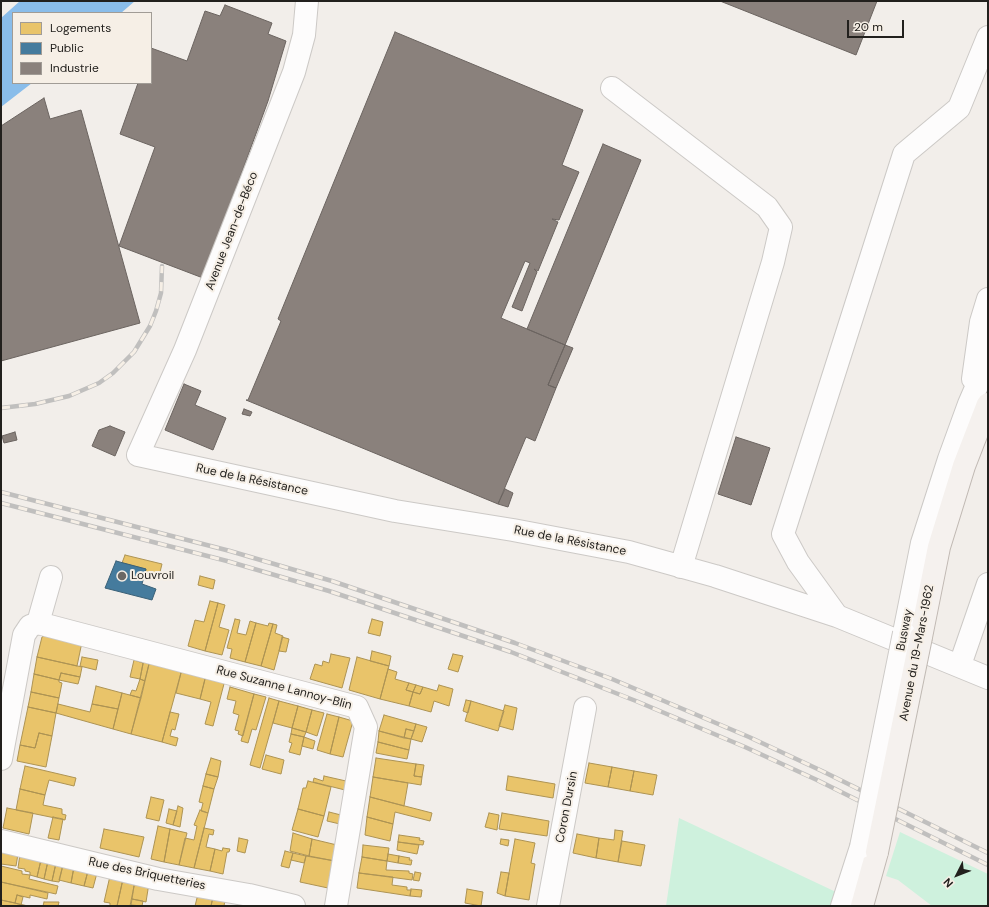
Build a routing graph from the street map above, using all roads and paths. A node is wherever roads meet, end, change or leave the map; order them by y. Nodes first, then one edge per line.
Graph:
1 (307, 1) edge
2 (988, 37) edge
3 (612, 88) dead end
4 (988, 299) edge
5 (988, 360) edge
6 (979, 404) edge
7 (138, 455) joint
8 (681, 566) junction
9 (51, 577) dead end
10 (988, 584) edge
11 (837, 616) junction
12 (38, 623) junction
13 (912, 635) junction
14 (960, 665) junction
15 (988, 678) edge
16 (585, 708) dead end
17 (1, 759) edge
18 (1, 841) edge
19 (869, 849) junction
20 (339, 903) edge
21 (294, 906) edge
22 (548, 906) edge
23 (842, 906) edge
24 (862, 906) edge

1 - 7 street, Avenue Jean-de-Béco
2 - 11 street
3 - 8 street
4 - 6 street
5 - 6 street, Busway
6 - 13 main road, Avenue du 19-Mars-1962
6 - 13 street, Busway
7 - 8 street, Rue de la Résistance
8 - 11 street, Rue de la Résistance
9 - 12 street
10 - 14 street
11 - 14 street, Rue de la Résistance
12 - 17 street
12 - 20 street, Rue Suzanne Lannoy-Blin
13 - 19 main road, Avenue du 19-Mars-1962, bridge
14 - 15 street, Rue de la Résistance
16 - 22 street, Coron Dursin
18 - 21 street, Rue des Briquetteries
19 - 23 street
19 - 24 main road, Avenue du 19-Mars-1962

